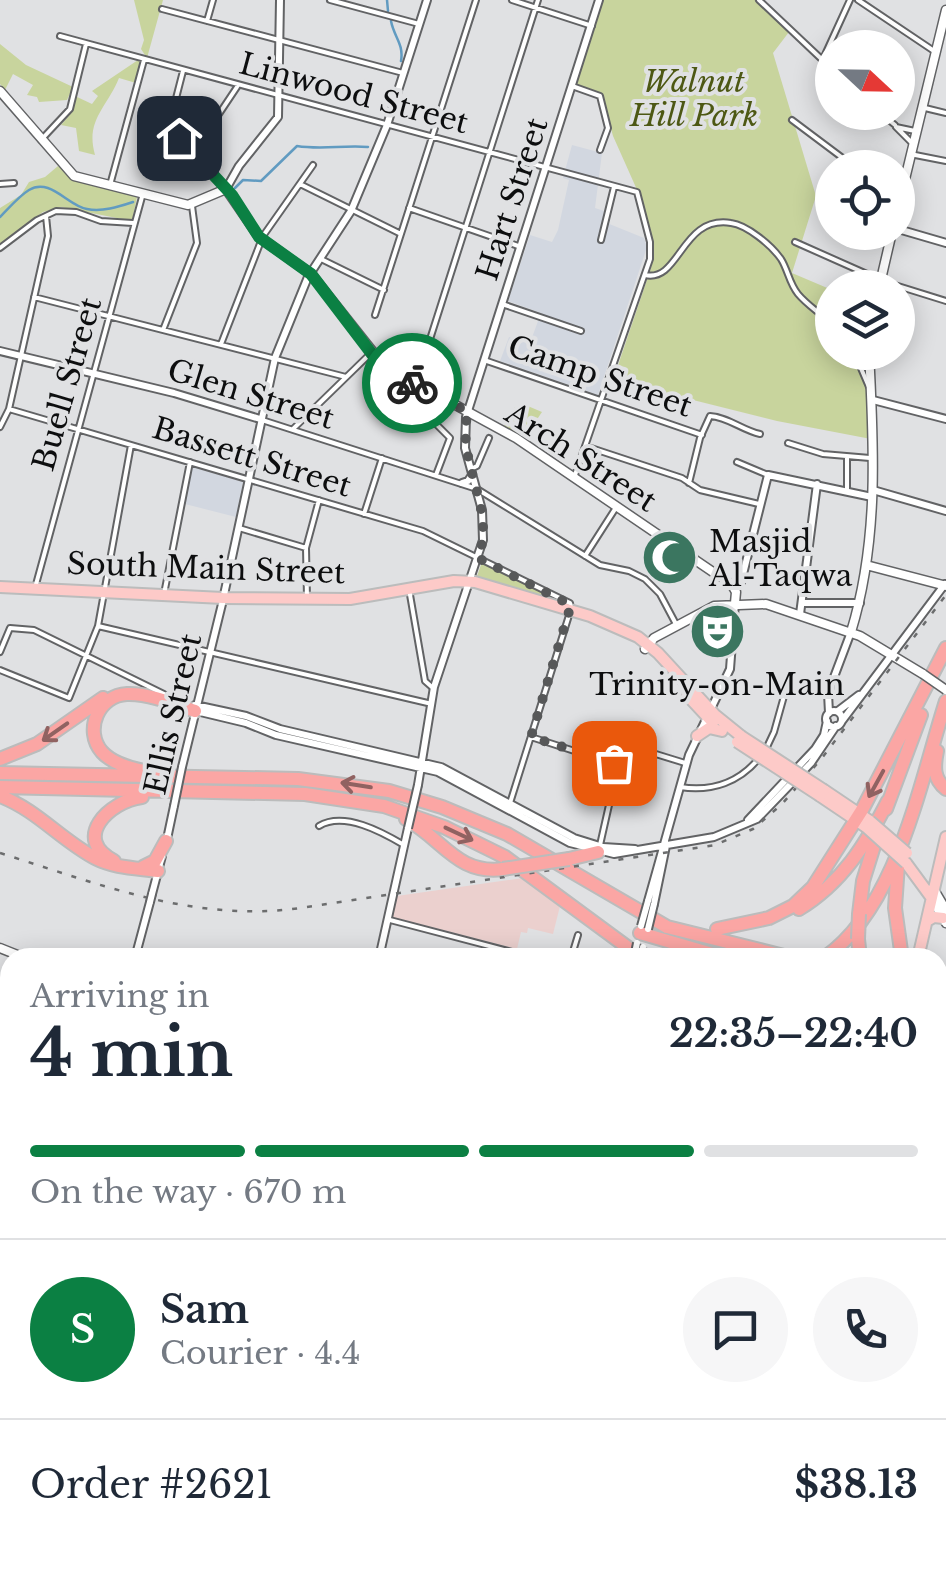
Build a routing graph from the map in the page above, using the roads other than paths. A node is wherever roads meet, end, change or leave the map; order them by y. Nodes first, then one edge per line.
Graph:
1 (213, 0) edge
2 (280, 0) edge
3 (330, 0) edge
4 (427, 0) edge
5 (476, 0) edge
6 (512, 0) edge
7 (538, 0) edge
8 (600, 0) edge
9 (759, 0) edge
10 (850, 0) edge
11 (858, 0) edge
12 (536, 8) junction
13 (162, 9) dead end
14 (946, 10) edge
15 (208, 21) junction
16 (420, 24) junction
17 (592, 26) junction
18 (836, 30) edge
19 (60, 36) dead end
20 (279, 40) junction
21 (86, 44) junction
22 (934, 51) junction
23 (815, 53) edge
24 (144, 60) junction
25 (184, 70) junction
26 (403, 74) junction
27 (238, 85) junction
28 (572, 86) junction
29 (0, 91) edge
30 (280, 96) junction
31 (920, 107) junction
32 (946, 113) edge
33 (792, 120) dead end
34 (387, 125) junction
35 (900, 130) edge
36 (909, 130) edge
37 (915, 132) junction
38 (432, 138) junction
39 (41, 140) junction
40 (912, 144) junction
41 (600, 150) dead end
42 (832, 150) edge
43 (911, 150) edge
44 (193, 153) junction
45 (490, 153) junction
46 (915, 155) edge
47 (946, 161) edge
48 (313, 165) dead end
49 (546, 169) junction
50 (14, 183) dead end
51 (0, 184) edge
52 (300, 184) junction
53 (110, 185) junction
54 (614, 187) junction
55 (226, 189) junction
56 (143, 193) junction
57 (191, 205) junction
58 (409, 208) junction
59 (351, 211) junction
60 (46, 216) junction
61 (135, 224) junction
62 (466, 228) junction
63 (401, 234) junction
64 (915, 236) edge
65 (262, 240) junction
66 (601, 240) dead end
67 (795, 242) dead end
68 (946, 243) edge
69 (520, 247) junction
70 (0, 248) edge
71 (320, 259) junction
72 (853, 270) edge
73 (310, 273) junction
74 (645, 275) junction
75 (384, 290) junction
76 (915, 293) edge
77 (34, 297) junction
78 (946, 301) edge
79 (502, 304) junction
80 (815, 310) edge
81 (375, 315) dead end
82 (110, 316) junction
83 (163, 330) junction
84 (581, 331) dead end
85 (221, 344) junction
86 (0, 352) edge
87 (371, 352) junction
88 (21, 356) junction
89 (275, 358) junction
90 (484, 360) junction
91 (861, 370) edge
92 (871, 370) edge
93 (93, 374) junction
94 (346, 377) junction
95 (416, 385) junction
96 (396, 389) dead end
97 (872, 396) junction
98 (601, 401) junction
99 (10, 409) junction
100 (468, 412) junction
101 (260, 419) junction
102 (946, 419) edge
103 (0, 427) edge
104 (78, 429) junction
105 (294, 429) junction
106 (760, 434) dead end
107 (702, 435) junction
108 (489, 438) dead end
109 (788, 443) dead end
110 (131, 445) junction
111 (585, 446) junction
112 (846, 456) junction
113 (382, 458) junction
114 (875, 458) junction
115 (190, 462) junction
116 (737, 462) dead end
117 (471, 471) junction
118 (436, 475) junction
119 (768, 475) junction
120 (574, 477) junction
121 (248, 479) junction
122 (462, 483) junction
123 (689, 483) junction
124 (816, 484) junction
125 (476, 488) junction
126 (846, 491) junction
127 (873, 493) junction
128 (319, 500) junction
129 (760, 504) junction
130 (618, 506) junction
131 (946, 511) edge
132 (364, 514) junction
133 (238, 528) junction
134 (306, 548) junction
135 (585, 556) junction
136 (478, 558) junction
137 (866, 565) junction
138 (469, 581) junction
139 (945, 585) edge
140 (0, 587) edge
141 (35, 588) junction
142 (410, 589) junction
143 (735, 589) junction
144 (104, 591) junction
145 (164, 594) junction
146 (223, 598) junction
147 (307, 598) junction
148 (804, 603) junction
149 (861, 603) junction
150 (735, 604) junction
151 (800, 614) junction
152 (583, 616) junction
153 (98, 626) junction
154 (678, 626) junction
155 (851, 632) junction
156 (646, 646) junction
157 (946, 647) edge
158 (0, 652) edge
159 (210, 653) junction
160 (892, 653) junction
161 (86, 656) junction
162 (0, 670) edge
163 (435, 684) junction
164 (786, 689) dead end
165 (946, 690) edge
166 (860, 695) junction
167 (172, 699) junction
168 (432, 704) junction
169 (944, 705) edge
170 (196, 708) junction
171 (709, 714) junction
172 (832, 714) junction
173 (839, 724) junction
174 (722, 731) junction
175 (698, 736) junction
176 (531, 737) junction
177 (739, 739) junction
178 (646, 751) dead end
179 (0, 759) edge
180 (687, 763) junction
181 (423, 765) junction
182 (805, 765) junction
183 (0, 773) edge
184 (170, 776) junction
185 (943, 783) edge
186 (0, 787) edge
187 (680, 787) junction
188 (209, 792) junction
189 (0, 796) edge
190 (888, 801) junction
191 (367, 802) junction
192 (509, 806) junction
193 (863, 821) junction
194 (319, 826) dead end
195 (946, 837) edge
196 (166, 841) junction
197 (666, 845) junction
198 (404, 846) junction
199 (599, 849) junction
200 (905, 853) junction
201 (940, 860) junction
202 (121, 865) junction
203 (919, 867) junction
204 (138, 868) junction
205 (158, 872) junction
206 (932, 892) junction
207 (631, 906) junction
208 (945, 917) edge
209 (388, 920) junction
210 (927, 922) junction
211 (718, 929) junction
212 (578, 935) dead end
213 (641, 943) edge
214 (138, 948) edge
215 (381, 948) edge
216 (502, 948) edge
217 (575, 948) edge
218 (669, 948) edge
219 (750, 948) edge
220 (837, 948) edge
221 (859, 948) edge
222 (901, 948) edge
223 (917, 948) edge
224 (918, 948) edge

1 - 15 street
2 - 20 street
3 - 16 street
4 - 16 street, Ellis Street
5 - 38 street
6 - 12 street
7 - 12 street
8 - 17 street, Hart Street
9 - 23 street
10 - 18 street
11 - 22 street
12 - 17 street
12 - 45 street
13 - 15 street
14 - 22 main road
15 - 20 street
16 - 26 street, Ellis Street
17 - 28 street, Hart Street
19 - 21 street, Linwood Street
20 - 26 street
20 - 30 street
21 - 24 street, Linwood Street
21 - 39 street
22 - 31 main road
24 - 25 street, Linwood Street
24 - 53 street
25 - 27 street, Linwood Street
25 - 44 street
26 - 34 street, Ellis Street
27 - 30 street, Linwood Street
27 - 44 street
28 - 41 street
28 - 49 street, Hart Street
29 - 39 main road
30 - 34 street, Linwood Street
30 - 55 street
31 - 32 street
31 - 37 main road
33 - 42 street
34 - 38 street, Linwood Street
34 - 59 street, Ellis Street
35 - 40 street
36 - 37 street
37 - 40 main road
38 - 45 street, Linwood Street
38 - 58 street
39 - 53 main road
40 - 43 main road
44 - 55 street
45 - 49 street, Linwood Street
45 - 62 street
46 - 47 street
48 - 52 street
49 - 54 street, Linwood Street
49 - 69 street, Hart Street
50 - 51 street
52 - 59 street
52 - 65 street
53 - 56 main road
54 - 66 street
54 - 74 street, Linwood Street
55 - 57 main road
55 - 65 main road, Arch Street
56 - 57 main road
56 - 61 street, Buell Street
57 - 83 street
58 - 62 street
58 - 63 street
59 - 63 street
59 - 71 street, Ellis Street
60 - 61 street
60 - 70 street
60 - 77 street
61 - 82 street, Buell Street
62 - 69 street
62 - 95 street
63 - 75 street
64 - 68 street
65 - 73 main road, Arch Street
65 - 85 street
67 - 72 street
69 - 79 street, Hart Street
71 - 73 street, Ellis Street
71 - 75 street
73 - 87 main road, Arch Street
73 - 89 street, Ellis Street
74 - 80 street
74 - 98 street
75 - 81 street
76 - 78 street
77 - 82 street
77 - 88 street
79 - 84 street
79 - 90 street, Hart Street
82 - 83 street
82 - 93 street, Buell Street
83 - 85 street
85 - 89 street
86 - 88 street, Glen Street
87 - 94 street
87 - 95 main road, Arch Street
88 - 93 street, Glen Street
88 - 99 street
89 - 94 street
89 - 101 street, Ellis Street
90 - 98 street, Camp Street
90 - 100 street, Hart Street
91 - 97 street
92 - 97 main road
93 - 101 street, Glen Street
93 - 104 street, Buell Street
94 - 105 street
95 - 100 main road, Arch Street
96 - 118 street
97 - 102 street
97 - 114 main road
98 - 107 street, Camp Street
98 - 111 street
99 - 103 street
99 - 104 street, Bassett Street
100 - 117 street, Hart Street
100 - 120 main road, Arch Street
101 - 105 street, Glen Street
101 - 121 street, Ellis Street
104 - 110 street, Bassett Street
104 - 141 street, Buell Street
105 - 113 street, Glen Street
106 - 107 street
107 - 123 street
108 - 117 street
109 - 112 street
110 - 115 street, Bassett Street
110 - 144 street
111 - 120 street
111 - 123 street
112 - 114 street
112 - 126 street
113 - 118 street, Glen Street
113 - 132 street
114 - 127 main road
115 - 121 street, Bassett Street
115 - 145 street
116 - 119 street
117 - 122 street
117 - 125 street, Hart Street
118 - 122 street, Glen Street
119 - 124 street
119 - 129 street
120 - 130 main road, Arch Street
121 - 128 street, Bassett Street
121 - 133 street, Ellis Street
122 - 125 street, Glen Street
123 - 129 street
124 - 126 street
124 - 148 street
125 - 135 street, Glen Street
125 - 136 street, Hart Street
126 - 127 street
127 - 131 street
127 - 137 main road
128 - 132 street, Bassett Street
128 - 134 street
129 - 143 street
130 - 135 street
130 - 143 main road, Arch Street
132 - 136 street, Bassett Street
133 - 134 street
133 - 146 street, Ellis Street
134 - 147 street
135 - 154 street, Glen Street
136 - 138 street, Hart Street
136 - 152 street, Bassett Street
137 - 139 main road
137 - 149 main road
138 - 142 main road, South Main Street
138 - 152 main road
138 - 163 street, Hart Street
139 - 160 street
140 - 141 main road, South Main Street
141 - 144 main road, South Main Street
142 - 147 main road, South Main Street
142 - 163 street
143 - 150 main road
144 - 145 main road, South Main Street
144 - 153 street
145 - 146 main road, South Main Street
146 - 147 main road, South Main Street
146 - 159 street, Ellis Street
148 - 149 street
148 - 151 street
149 - 155 main road
150 - 151 main road
150 - 154 main road
150 - 171 street
151 - 155 main road
152 - 156 main road
152 - 176 street
153 - 159 street
153 - 161 street
154 - 156 main road
155 - 160 main road
155 - 172 street
156 - 171 main road
157 - 190 highway
157 -> 193 highway
158 - 161 street
159 - 168 street
159 - 170 street, Ellis Street
160 - 165 main road, bridge
160 - 166 street
161 - 162 street
161 - 167 street
163 - 168 street, Hart Street
164 - 187 street
166 - 172 street
166 - 173 street
167 - 170 street
167 -> 179 highway
168 - 181 street, Hart Street
169 - 185 highway
169 - 200 highway
170 - 181 street
170 - 184 highway
170 - 196 street, Ellis Street, bridge
171 - 174 main road
171 - 175 street
171 - 177 main road
172 - 173 street
172 - 173 street
172 - 182 street
173 - 182 street
174 - 175 main road
174 - 177 main road
175 - 180 street
176 - 192 street
176 - 199 street
177 - 193 main road, bridge
178 - 180 street
180 - 187 street
181 - 192 street
181 - 198 street, Hart Street, bridge
182 - 197 street
183 - 184 highway
207 -> 184 highway
186 - 188 highway
187 - 197 street
188 - 191 highway
188 - 202 highway
189 - 202 highway
190 - 211 highway
190 - 221 highway, bridge
191 - 199 highway, bridge
191 -> 213 highway
192 - 199 street
193 - 200 main road, bridge
193 - 211 highway
194 - 198 street
195 - 201 main road
196 - 204 highway
196 - 205 street, Ellis Street
197 - 199 street
197 - 213 street, bridge
198 - 209 street, Hart Street
200 - 203 main road
200 - 206 main road
200 - 220 highway
200 - 222 highway
201 - 203 main road
201 - 206 main road
202 - 204 highway
203 - 206 main road
204 - 205 highway
205 - 214 street, Ellis Street
206 - 208 main road
206 - 210 main road
206 - 223 main road
207 - 211 highway
207 - 219 highway
208 - 210 main road
209 - 215 street, Hart Street
209 - 216 street
210 - 224 main road
212 - 217 street
213 - 218 highway

